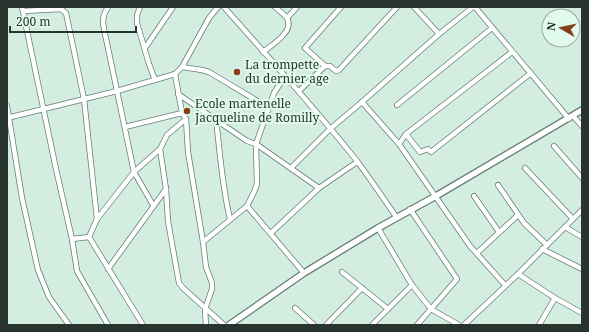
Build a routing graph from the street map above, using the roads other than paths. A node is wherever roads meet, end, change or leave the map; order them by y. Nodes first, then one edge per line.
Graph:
1 (108, 7) edge
2 (140, 7) edge
3 (173, 7) edge
4 (218, 7) edge
5 (224, 7) edge
6 (275, 7) edge
7 (297, 7) edge
8 (341, 7) edge
9 (397, 7) edge
10 (414, 7) edge
11 (474, 7) edge
12 (23, 9) edge
13 (287, 18) junction
14 (492, 28) junction
15 (439, 34) junction
16 (145, 48) junction
17 (263, 52) junction
18 (512, 52) junction
19 (325, 66) junction
20 (182, 67) junction
21 (531, 73) junction
22 (175, 74) junction
23 (286, 76) junction
24 (155, 80) junction
25 (117, 91) junction
26 (299, 91) junction
27 (178, 94) junction
28 (84, 99) junction
29 (362, 102) junction
30 (397, 105) dead end
31 (7, 106) edge
32 (268, 108) junction
33 (44, 109) junction
34 (582, 110) edge
35 (182, 113) junction
36 (571, 117) junction
37 (8, 118) edge
38 (186, 119) junction
39 (216, 119) junction
40 (582, 126) edge
41 (125, 127) junction
42 (330, 129) junction
43 (406, 134) junction
44 (256, 144) junction
45 (399, 144) junction
46 (554, 146) dead end
47 (160, 149) junction
48 (357, 162) junction
49 (291, 168) junction
50 (525, 168) dead end
51 (134, 172) junction
52 (582, 178) edge
53 (498, 185) dead end
54 (319, 188) junction
55 (166, 189) junction
56 (436, 196) junction
57 (474, 196) dead end
58 (153, 205) junction
59 (247, 206) junction
60 (410, 209) junction
61 (582, 210) edge
62 (518, 215) junction
63 (398, 218) junction
64 (97, 219) junction
65 (230, 219) junction
66 (573, 219) junction
67 (565, 227) junction
68 (378, 228) junction
69 (499, 232) junction
70 (271, 233) junction
71 (89, 237) junction
72 (582, 237) edge
73 (72, 239) junction
74 (203, 242) junction
75 (547, 245) junction
76 (542, 249) junction
77 (477, 253) junction
78 (108, 269) junction
79 (582, 269) edge
80 (342, 272) dead end
81 (304, 273) junction
82 (518, 274) junction
83 (412, 284) junction
84 (505, 285) junction
85 (362, 288) junction
86 (555, 298) junction
87 (295, 308) dead end
88 (205, 309) junction
89 (388, 309) junction
90 (430, 310) junction
91 (582, 313) edge
92 (69, 325) edge
93 (108, 325) edge
94 (143, 325) edge
95 (206, 325) edge
96 (224, 325) edge
97 (230, 325) edge
98 (314, 325) edge
99 (326, 325) edge
100 (372, 325) edge
101 (417, 325) edge
102 (459, 325) edge
103 (464, 325) edge
104 (539, 325) edge

1 - 25 street
2 - 16 street
3 - 16 street
4 - 20 street
5 - 17 street
6 - 13 street
7 - 13 street
8 - 19 street
9 - 19 street
10 - 15 street
11 - 14 street
11 - 15 street
12 - 28 street
12 - 33 street
13 - 17 street
14 - 18 street
14 - 30 street
15 - 29 street
16 - 24 street
17 - 23 street
18 - 21 street
18 - 43 street
19 - 26 street
20 - 22 street
20 - 32 street
21 - 36 street
21 - 43 street
22 - 24 street
22 - 27 street
23 - 26 street
23 - 32 street
24 - 25 street
25 - 28 street
25 - 41 street
26 - 42 street
27 - 35 street
27 - 39 street
28 - 33 street
28 - 64 street
29 - 42 street
29 - 45 street
31 - 37 street
32 - 44 street
33 - 37 street
33 - 73 street
34 - 36 street
35 - 38 street
35 - 41 street
36 - 40 street
36 - 56 street
37 - 92 street
38 - 47 street
38 - 74 street
39 - 44 street
39 - 65 street
41 - 51 street
42 - 48 street
42 - 49 street
43 - 45 street
44 - 49 street
44 - 59 street
45 - 56 street
46 - 52 street
47 - 51 street
47 - 55 street
48 - 54 street
48 - 63 street
49 - 54 street
50 - 66 street
51 - 58 street
51 - 64 street
53 - 62 street
54 - 70 street
55 - 58 street
55 - 88 street
56 - 60 street
56 - 77 street
57 - 69 street
58 - 78 street
59 - 65 street
59 - 70 street
60 - 63 street
60 - 90 street
61 - 66 street
62 - 69 street
62 - 75 street
63 - 68 street
64 - 71 street
65 - 74 street
66 - 67 street
67 - 72 street
67 - 75 street
68 - 81 street
68 - 83 street
69 - 77 street
70 - 81 street
71 - 73 street
71 - 78 street
73 - 93 street
74 - 88 street
75 - 76 street
76 - 79 street
76 - 82 street
77 - 84 street
78 - 94 street
80 - 85 street
81 - 97 street
82 - 84 street
82 - 86 street
83 - 89 street
83 - 90 street
84 - 103 street
85 - 89 street
85 - 99 street
86 - 91 street
86 - 104 street
87 - 98 street
88 - 95 street
88 - 96 street
89 - 100 street
90 - 101 street
90 - 102 street

